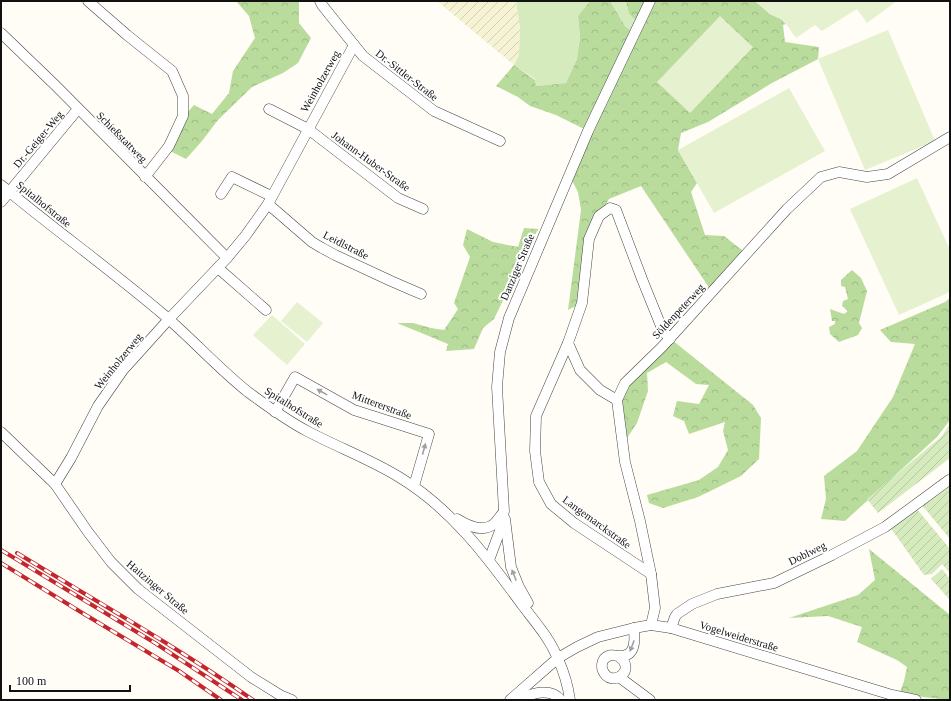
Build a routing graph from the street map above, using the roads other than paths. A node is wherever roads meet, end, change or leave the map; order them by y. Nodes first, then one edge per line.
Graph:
1 (88, 1) edge
2 (320, 1) edge
3 (650, 1) edge
4 (1, 32) edge
5 (354, 45) junction
6 (78, 109) junction
7 (269, 109) dead end
8 (308, 129) junction
9 (950, 137) edge
10 (500, 141) dead end
11 (145, 177) junction
12 (1, 185) edge
13 (9, 192) junction
14 (221, 194) dead end
15 (269, 200) junction
16 (1, 202) edge
17 (422, 208) dead end
18 (227, 258) junction
19 (218, 268) junction
20 (421, 294) dead end
21 (266, 310) dead end
22 (169, 319) junction
23 (670, 339) junction
24 (568, 343) junction
25 (617, 400) junction
26 (275, 412) junction
27 (1, 432) edge
28 (949, 480) edge
29 (55, 484) junction
30 (414, 486) junction
31 (439, 506) junction
32 (504, 512) junction
33 (489, 560) junction
34 (651, 574) junction
35 (651, 625) junction
36 (634, 628) junction
37 (671, 628) junction
38 (545, 635) junction
39 (618, 656) junction
40 (558, 658) junction
41 (619, 677) junction
42 (292, 700) edge
43 (510, 700) edge
44 (515, 700) edge
45 (561, 700) edge
46 (570, 700) edge
47 (650, 700) edge
48 (916, 700) edge

1 - 11 street
2 - 5 street, Dr.-Sittler-Straße
3 - 32 street, Danziger Straße
4 - 6 street, Schießstattweg
5 - 8 street, Weinholzerweg
5 - 10 street, Dr.-Sittler-Straße
6 - 11 street, Schießstattweg
6 - 13 street, Dr.-Geiger-Weg
7 - 8 street, Weinholzerweg
8 - 15 street, Weinholzerweg
8 - 17 street, Johann-Huber-Straße
9 - 23 street, Söldenpeterweg
11 - 18 street, Schießstattweg
12 - 13 street, Spitalhofstraße
13 - 16 street, Dr.-Geiger-Weg
13 - 22 street, Spitalhofstraße
14 - 15 street
15 - 18 street, Weinholzerweg
15 - 20 street, Leidlstraße
18 - 19 street, Weinholzerweg
19 - 21 street
19 - 22 street, Weinholzerweg
22 - 26 street, Spitalhofstraße
22 - 29 street, Weinholzerweg
23 - 24 street, Langemarckstraße
23 - 25 street, Söldenpeterweg
24 - 25 street
24 - 34 street, Langemarckstraße
25 - 34 street
26 - 30 street, Spitalhofstraße
30 -> 26 street, Mittererstraße
27 - 29 street, Haitzinger Straße
28 - 37 street, Doblweg
29 - 42 street, Haitzinger Straße
30 - 31 street, Spitalhofstraße
31 - 32 street
31 - 33 street, Spitalhofstraße
32 - 33 street, Danziger Straße
38 -> 32 street
33 - 38 street, Spitalhofstraße
34 - 35 street
35 - 36 street, Vogelweiderstraße
35 - 37 street, Vogelweiderstraße
36 -> 39 street
36 - 40 street, Vogelweiderstraße
37 - 48 street, Vogelweiderstraße
38 - 40 street, Spitalhofstraße
39 - 41 street
39 - 41 street
40 - 43 street, Vogelweiderstraße
40 - 46 street, Spitalhofstraße
41 - 47 street
44 - 45 street

